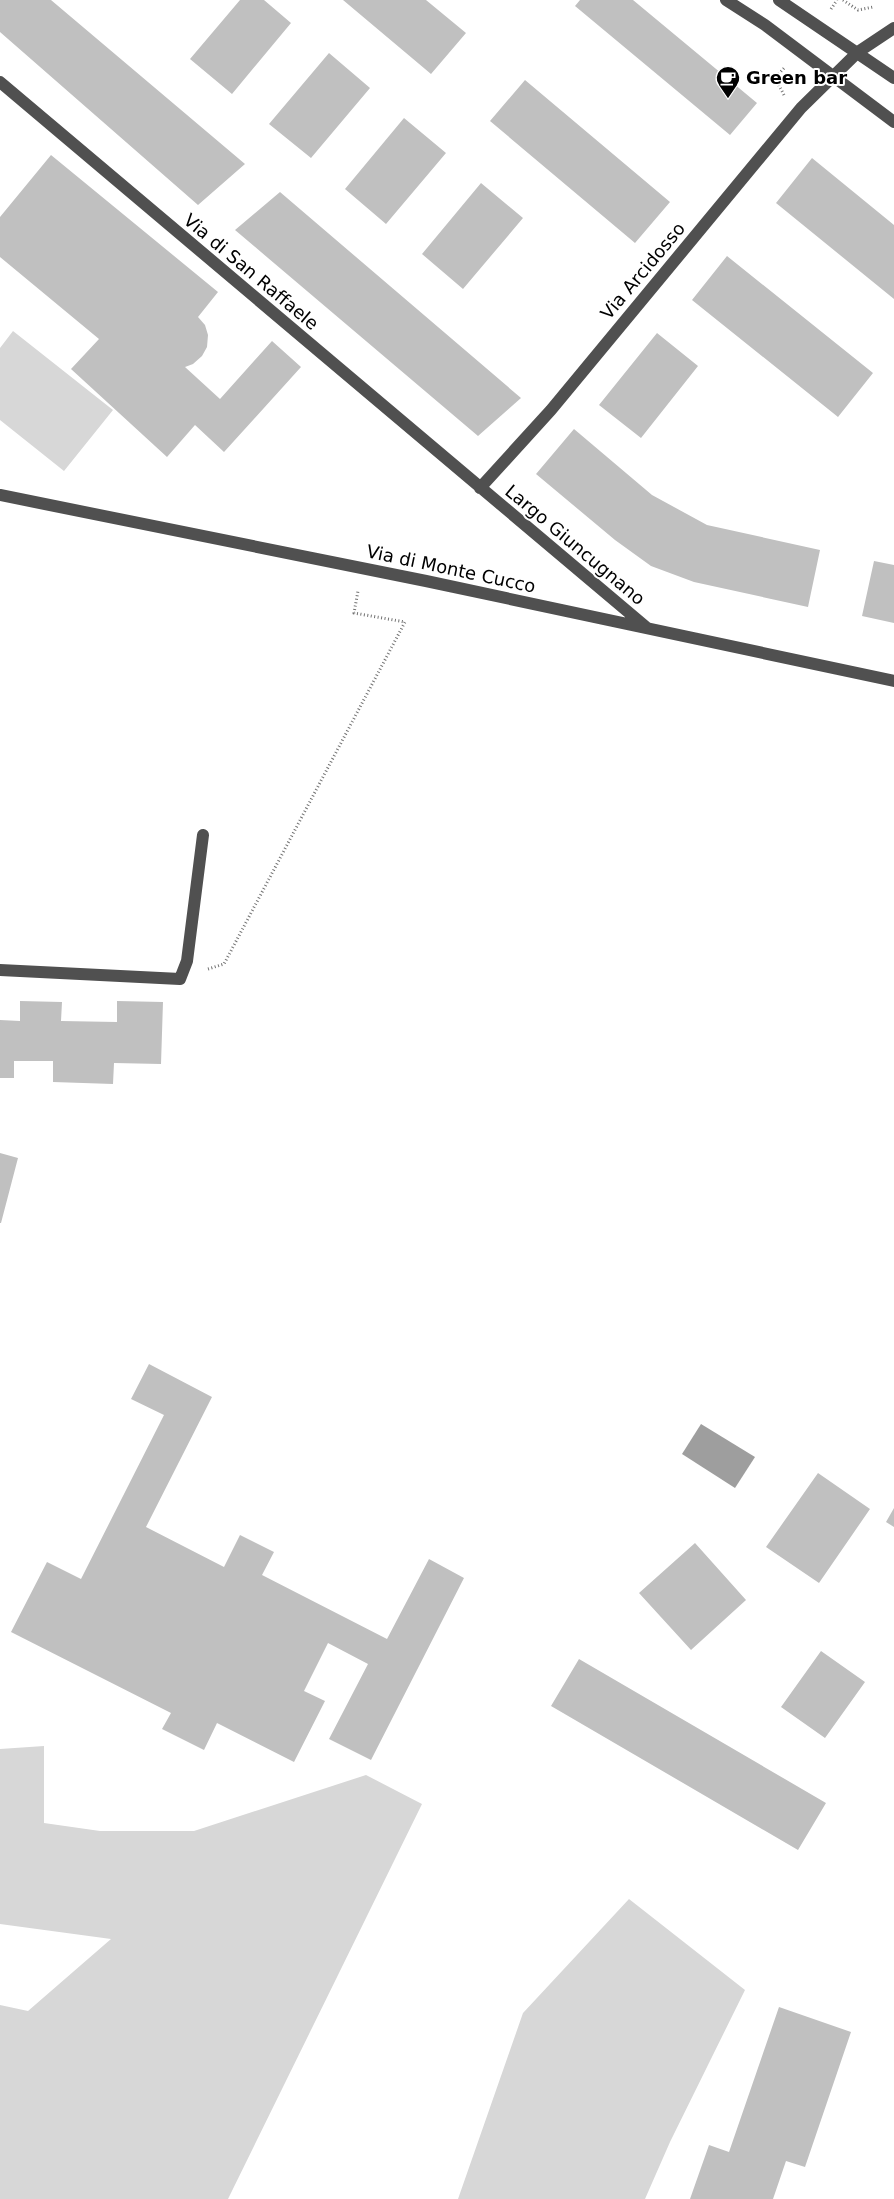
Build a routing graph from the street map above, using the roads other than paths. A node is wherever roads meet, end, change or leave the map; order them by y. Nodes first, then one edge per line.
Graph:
1 (726, 0) edge
2 (779, 0) edge
3 (894, 28) edge
4 (858, 52) junction
5 (834, 76) junction
6 (894, 78) edge
7 (0, 82) edge
8 (894, 122) edge
9 (480, 488) junction
10 (0, 495) edge
11 (648, 629) junction
12 (894, 681) edge
13 (204, 836) dead end
14 (0, 970) edge

1 - 5 street
2 - 4 street
3 - 4 street, Via Arcidosso
4 - 5 street, Via Arcidosso
4 - 6 street
5 - 8 street
5 - 9 street, Via Arcidosso
7 - 9 street, Via di San Raffaele
9 - 11 street, Largo Giuncugnano
10 - 11 street, Via di Monte Cucco
11 - 12 street, Via di Monte Cucco
13 - 14 street

